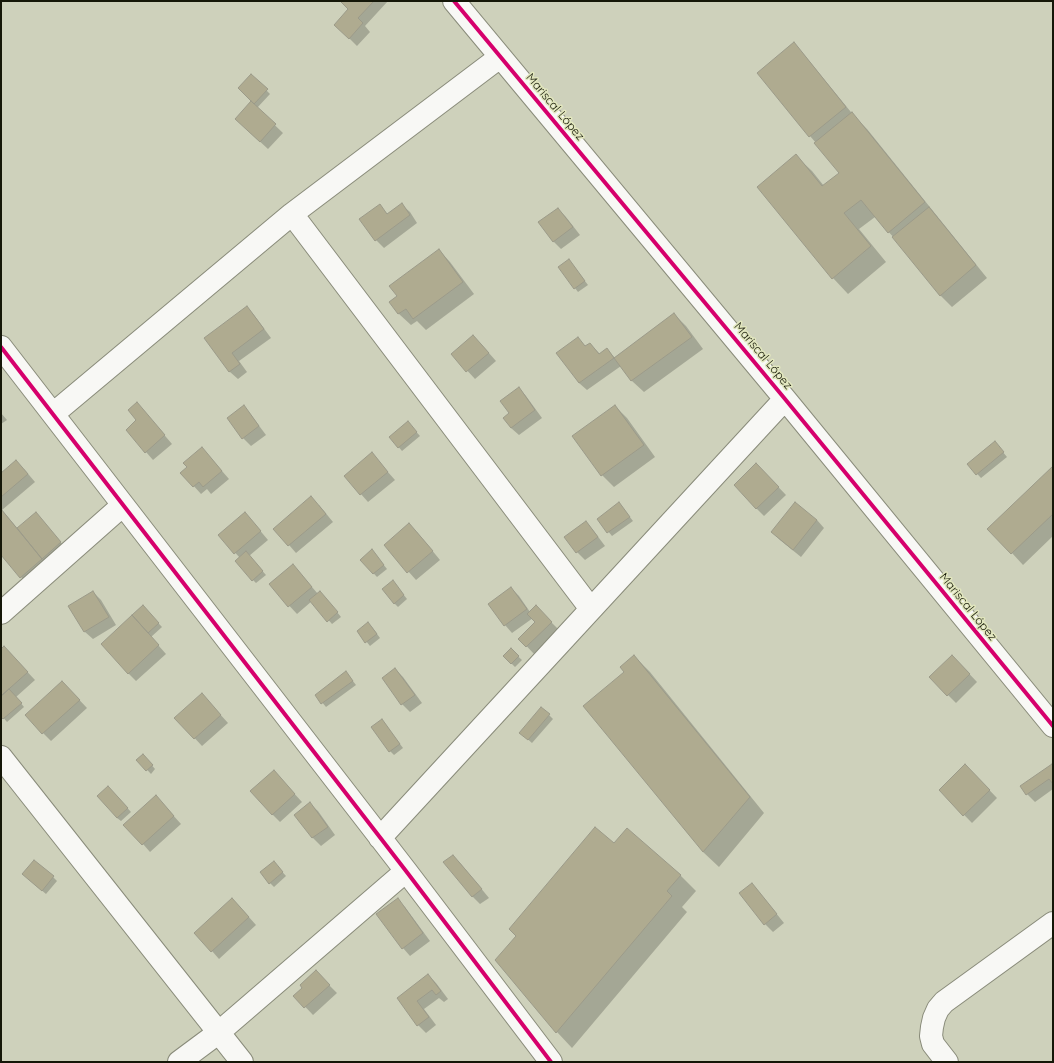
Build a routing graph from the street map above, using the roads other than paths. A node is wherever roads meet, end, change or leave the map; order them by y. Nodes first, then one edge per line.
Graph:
1 (454, 1) edge
2 (500, 57) junction
3 (292, 214) junction
4 (1, 347) edge
5 (785, 398) junction
6 (53, 414) junction
7 (123, 504) junction
8 (591, 610) junction
9 (1, 613) edge
10 (1053, 726) edge
11 (1, 757) edge
12 (380, 838) junction
13 (406, 871) junction
14 (1053, 923) edge
15 (218, 1033) junction
16 (179, 1062) edge
17 (242, 1062) edge
18 (551, 1062) edge
19 (947, 1062) edge

1 - 2 street, Mariscal López
2 - 3 street
2 - 5 street, Mariscal López
3 - 6 street
3 - 8 street
4 - 6 street
5 - 8 street
5 - 10 street, Mariscal López
6 - 7 street
7 - 9 street
7 - 12 street
8 - 12 street
11 - 15 street
12 - 13 street
13 - 15 street
13 - 18 street
14 - 19 street
15 - 16 street
15 - 17 street

